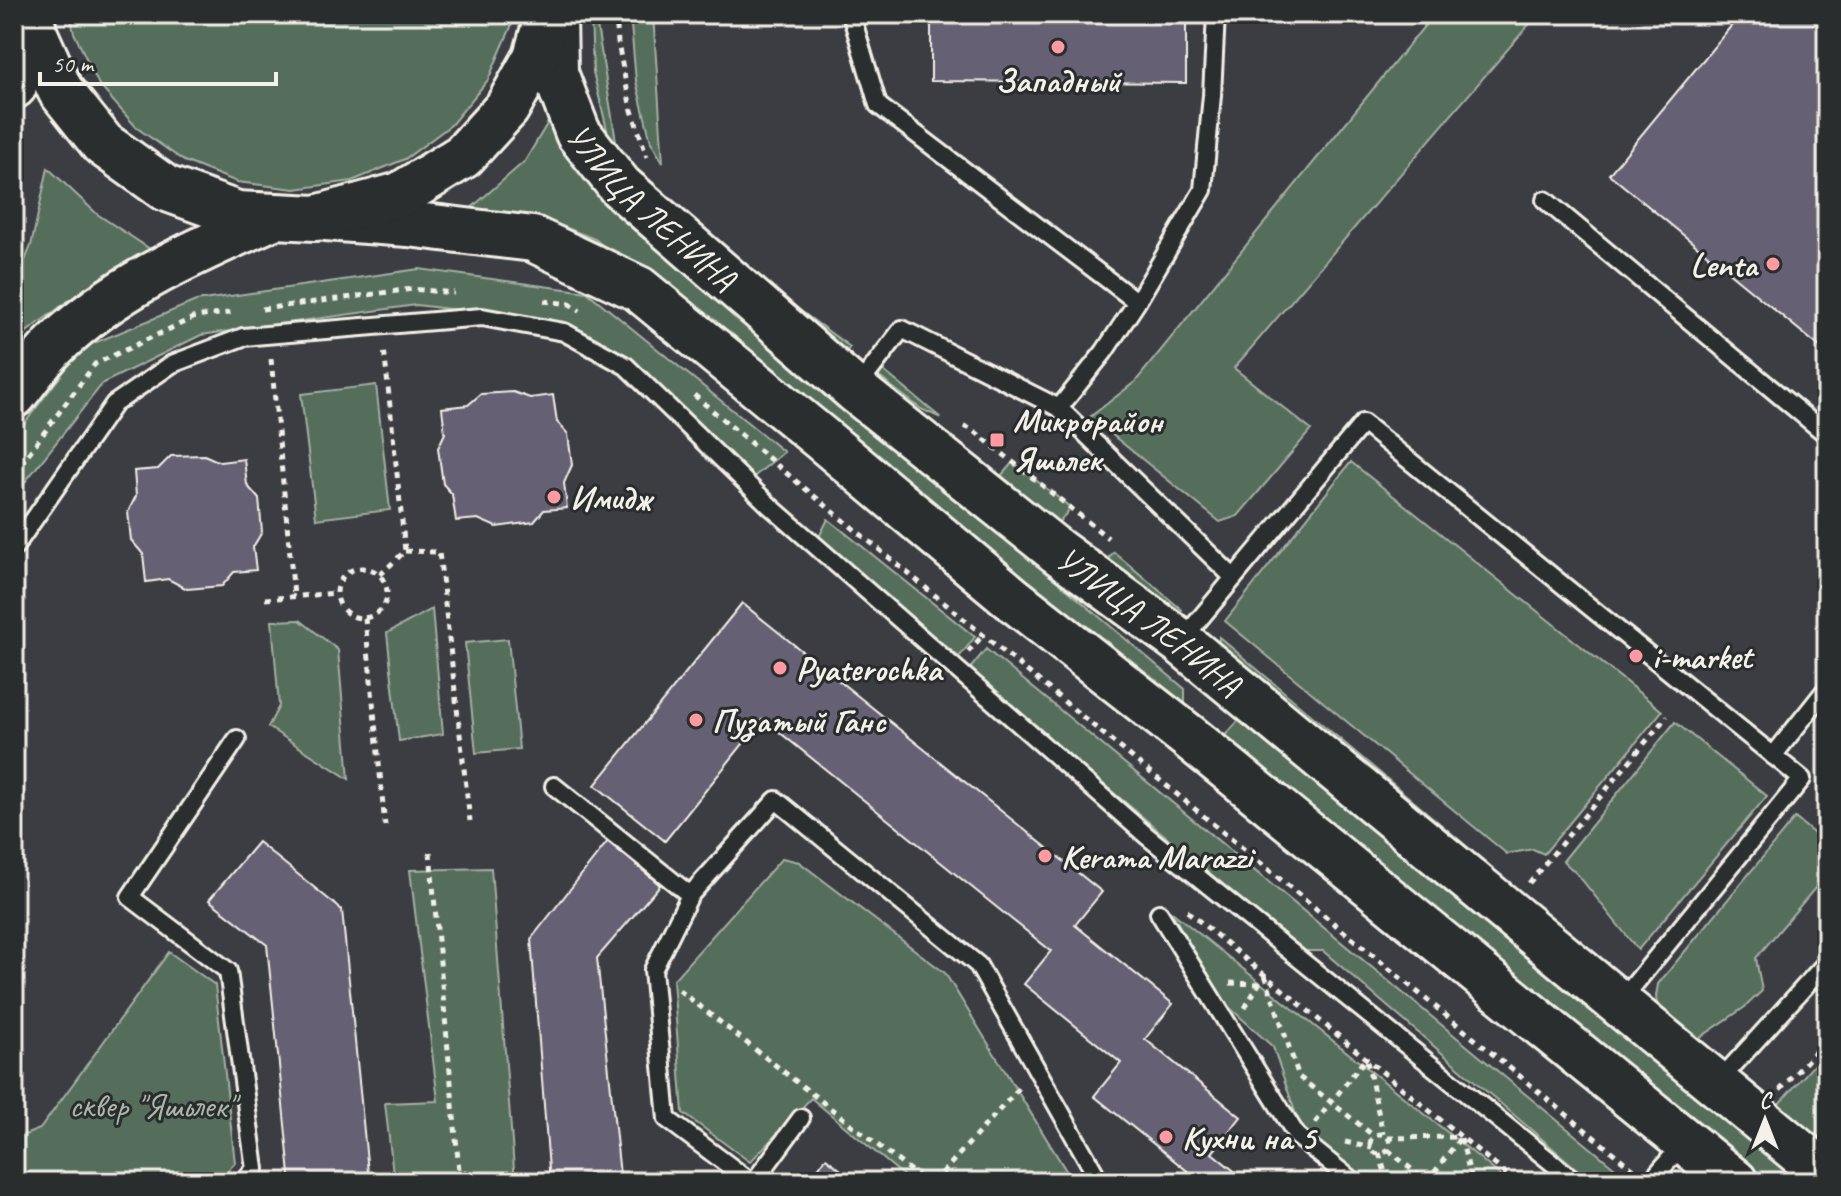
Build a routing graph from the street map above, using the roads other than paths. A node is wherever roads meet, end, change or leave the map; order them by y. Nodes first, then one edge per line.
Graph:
1 (19, 14) edge
2 (31, 14) edge
3 (551, 14) edge
4 (851, 14) edge
5 (1216, 14) edge
6 (14, 86) edge
7 (1545, 200) dead end
8 (296, 217) junction
9 (1137, 302) junction
10 (855, 390) junction
11 (14, 395) edge
12 (1059, 408) junction
13 (1827, 435) edge
14 (14, 548) edge
15 (1234, 578) junction
16 (1181, 642) junction
17 (1234, 685) junction
18 (1827, 688) edge
19 (1189, 737) junction
20 (237, 739) dead end
21 (1773, 756) junction
22 (554, 786) dead end
23 (690, 895) junction
24 (1159, 913) road end
25 (1827, 962) edge
26 (1619, 1004) junction
27 (1716, 1085) junction
28 (801, 1118) dead end
29 (1686, 1141) junction
30 (1827, 1175) edge
31 (1643, 1177) edge
32 (243, 1182) edge
33 (753, 1182) edge
34 (1100, 1182) edge
35 (1354, 1182) edge
36 (1576, 1182) edge
37 (1735, 1182) edge

1 - 6 main road
2 - 8 main road, УЛИЦА ЛЕНИНА
3 - 8 main road
3 - 10 main road, УЛИЦА ЛЕНИНА
4 - 9 lane
5 - 9 lane
7 - 13 lane
8 - 11 main road
8 - 19 main road, УЛИЦА ЛЕНИНА
9 - 12 lane
10 - 12 lane
10 - 16 main road, УЛИЦА ЛЕНИНА
12 - 15 lane
14 - 36 lane
15 - 16 lane
15 - 21 lane
16 - 17 main road, УЛИЦА ЛЕНИНА
17 - 19 main road
17 - 26 main road, УЛИЦА ЛЕНИНА
18 - 21 lane
19 - 29 main road, УЛИЦА ЛЕНИНА
20 - 32 lane
21 - 26 lane
22 - 23 lane
23 - 33 lane
23 - 34 lane
24 - 35 lane
25 - 27 lane
26 - 27 main road, УЛИЦА ЛЕНИНА
27 - 30 main road, УЛИЦА ЛЕНИНА
28 - 33 lane
29 - 31 lane
29 - 37 main road, УЛИЦА ЛЕНИНА

